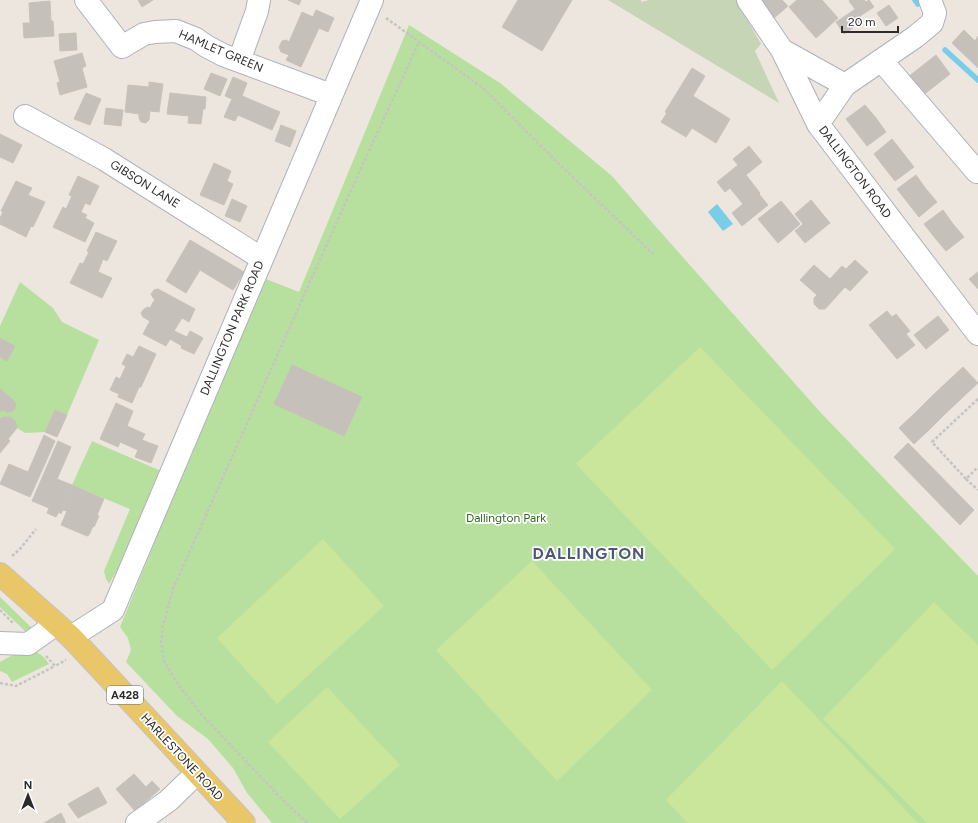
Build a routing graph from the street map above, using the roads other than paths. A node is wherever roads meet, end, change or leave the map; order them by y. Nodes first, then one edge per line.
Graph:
1 (86, 0) edge
2 (259, 0) edge
3 (748, 0) edge
4 (930, 0) edge
5 (371, 3) edge
6 (782, 50) junction
7 (881, 60) junction
8 (239, 61) junction
9 (845, 85) junction
10 (331, 95) junction
11 (25, 116) dead end
12 (818, 124) junction
13 (978, 171) edge
14 (261, 258) junction
15 (978, 334) edge
16 (0, 574) edge
17 (63, 631) junction
18 (0, 643) edge
19 (198, 773) junction
20 (137, 823) edge
21 (244, 823) edge

1 - 8 street, HAMLET GREEN
2 - 8 street
3 - 6 street, DALLINGTON ROAD
4 - 7 street
5 - 10 street, DALLINGTON PARK ROAD
6 - 9 street
6 - 12 street, DALLINGTON ROAD
7 - 9 street
7 - 13 street
8 - 10 street, HAMLET GREEN
9 - 12 street
10 - 14 street, DALLINGTON PARK ROAD
11 - 14 street, GIBSON LANE
12 - 15 street, DALLINGTON ROAD
14 - 17 street, DALLINGTON PARK ROAD
16 - 17 main road, HARLESTONE ROAD / A428
17 - 18 street, DALLINGTON PARK ROAD
17 - 19 main road, HARLESTONE ROAD / A428
19 - 20 street
19 - 21 main road, HARLESTONE ROAD / A428

